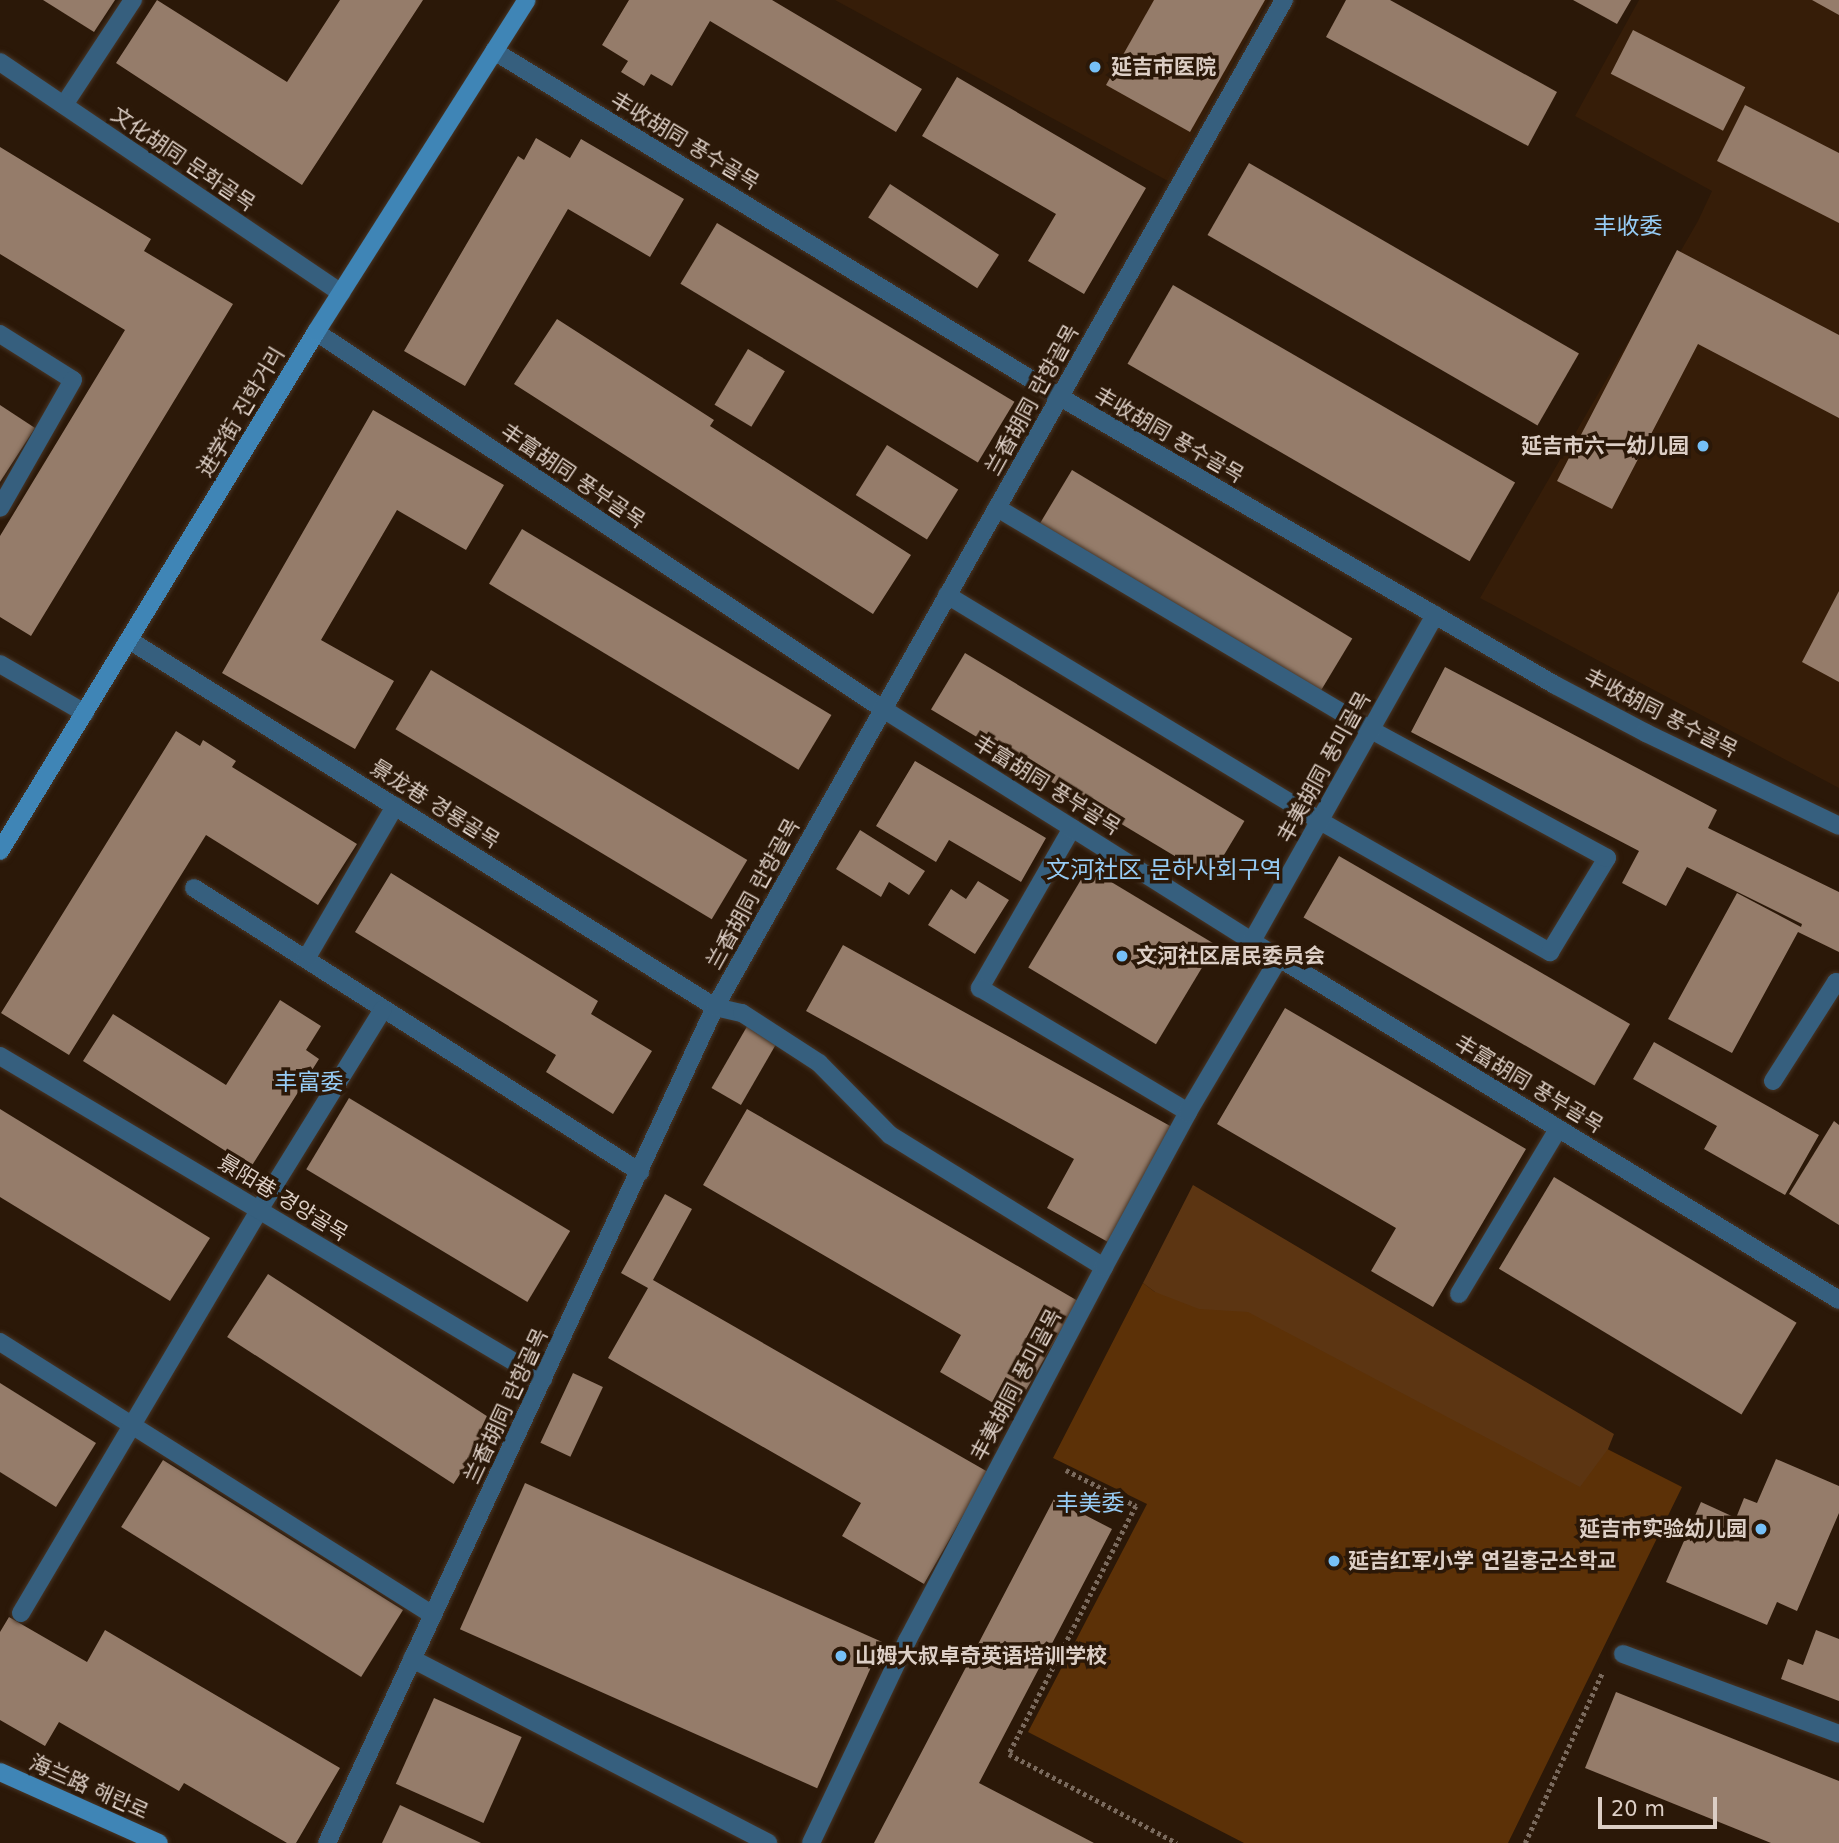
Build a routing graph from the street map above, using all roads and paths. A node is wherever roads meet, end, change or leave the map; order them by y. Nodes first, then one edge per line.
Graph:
1 (133, 0) edge
2 (527, 0) edge
3 (1284, 0) edge
4 (494, 51) junction
5 (0, 62) edge
6 (64, 105) junction
7 (341, 293) junction
8 (316, 332) junction
9 (0, 334) edge
10 (1060, 397) junction
11 (0, 508) edge
12 (997, 508) junction
13 (947, 595) junction
14 (1435, 615) junction
15 (130, 640) junction
16 (0, 664) edge
17 (883, 709) junction
18 (85, 713) junction
19 (1370, 730) junction
20 (395, 806) junction
21 (1320, 821) junction
22 (1839, 826) edge
23 (1072, 828) junction
24 (0, 851) edge
25 (194, 888) dead end
26 (1252, 941) junction
27 (1279, 958) junction
28 (306, 959) junction
29 (1839, 984) edge
30 (715, 1007) junction
31 (383, 1009) junction
32 (0, 1056) edge
33 (1773, 1081) dead end
34 (1188, 1112) junction
35 (1558, 1129) junction
36 (640, 1172) junction
37 (259, 1210) junction
38 (1104, 1267) junction
39 (1459, 1294) dead end
40 (1839, 1300) edge
41 (0, 1342) edge
42 (543, 1379) junction
43 (132, 1426) junction
44 (1066, 1470) dead end
45 (21, 1613) dead end
46 (433, 1615) junction
47 (1623, 1654) joint
48 (412, 1659) junction
49 (1839, 1734) edge
50 (0, 1772) edge
51 (159, 1843) edge
52 (327, 1843) edge
53 (768, 1843) edge
54 (811, 1843) edge
55 (1177, 1843) edge
56 (1525, 1843) edge

1 - 6 street
2 - 4 street, 进学街 진학거리
3 - 10 street, 兰香胡同 란향골목
4 - 7 street, 进学街 진학거리
4 - 10 street, 丰收胡同 풍수골목
5 - 6 street, 文化胡同 문화골목
6 - 7 street, 文化胡同 문화골목
7 - 8 street, 进学街 진학거리
8 - 15 street, 进学街 진학거리
8 - 17 street, 丰富胡同 풍부골목
9 - 11 street
10 - 12 street, 兰香胡同 란향골목
10 - 14 street, 丰收胡同 풍수골목
12 - 13 street, 兰香胡同 란향골목
12 - 19 street
13 - 17 street, 兰香胡同 란향골목
13 - 21 street
14 - 19 street, 丰美胡同 풍미골목
14 - 22 street, 丰收胡同 풍수골목
15 - 18 street, 进学街 진학거리
15 - 20 street, 景龙巷 경룡골목
16 - 18 street
17 - 23 street, 丰富胡同 풍부골목
17 - 30 street, 兰香胡同 란향골목
18 - 24 street, 进学街 진학거리
19 - 21 street, 丰美胡同 풍미골목
19 - 21 street
20 - 28 street
20 - 30 street, 景龙巷 경룡골목
21 - 26 street, 丰美胡同 풍미골목
23 - 26 street, 丰富胡同 풍부골목
23 - 34 street
25 - 28 street
26 - 27 street, 丰富胡同 풍부골목
27 - 34 street, 丰美胡同 풍미골목
27 - 35 street, 丰富胡同 풍부골목
28 - 31 street
29 - 33 street
30 - 36 street, 兰香胡同 란향골목
30 - 38 street, 景龙巷 경룡골목
31 - 36 street
31 - 37 street
32 - 37 street, 景阳巷 경양골목
34 - 38 street, 丰美胡同 풍미골목
35 - 39 street
35 - 40 street, 丰富胡同 풍부골목
36 - 42 street, 兰香胡同 란향골목
37 - 42 street, 景阳巷 경양골목
37 - 43 street
38 - 54 street, 丰美胡同 풍미골목
41 - 43 street
42 - 46 street, 兰香胡同 란향골목
43 - 45 street
43 - 46 street
44 - 55 path
46 - 48 street, 兰香胡同 란향골목
47 - 49 street
47 - 56 path
48 - 52 street, 兰香胡同 란향골목
48 - 53 street
50 - 51 street, 海兰路 해란로

